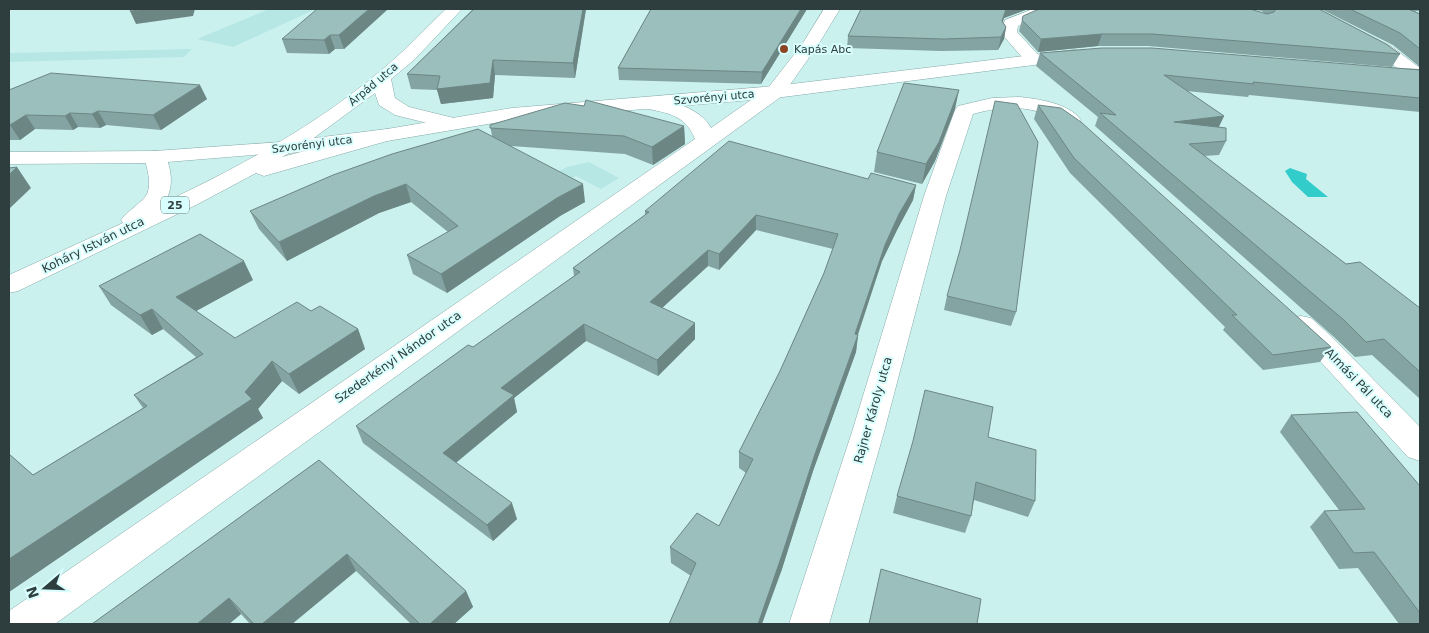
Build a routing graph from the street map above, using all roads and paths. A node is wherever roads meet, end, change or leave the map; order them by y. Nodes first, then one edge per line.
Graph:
1 (454, 9) edge
2 (832, 9) edge
3 (1046, 9) edge
4 (1307, 9) edge
5 (1089, 54) edge
6 (1033, 59) junction
7 (1391, 73) edge
8 (1420, 76) edge
9 (382, 78) junction
10 (775, 92) junction
11 (646, 103) junction
12 (451, 123) junction
13 (387, 135) junction
14 (1093, 136) edge
15 (706, 140) junction
16 (734, 147) edge
17 (282, 148) junction
18 (155, 157) junction
19 (9, 158) edge
20 (231, 178) junction
21 (120, 233) junction
22 (9, 285) edge
23 (1287, 313) edge
24 (1420, 448) edge
25 (23, 624) edge
26 (809, 624) edge

1 - 9 street, Árpád utca / 25
2 - 10 street
3 - 6 street
4 - 8 street
5 - 6 street, Szvorényi utca
6 - 10 street, Szvorényi utca
7 - 8 street
9 - 12 street
9 - 17 street, Árpád utca / 25
10 - 11 street, Szvorényi utca
10 - 15 street, Szederkényi Nándor utca
11 - 12 street, Szvorényi utca
11 - 15 street
12 - 13 street, Szvorényi utca
13 - 17 street, Szvorényi utca
13 - 20 street
14 - 26 street, Rajner Károly utca
15 - 16 street
15 - 25 street, Szederkényi Nándor utca
17 - 18 street, Szvorényi utca
17 - 20 street, Koháry István utca / 25
18 - 19 street, Szvorényi utca
18 - 21 street
20 - 21 street, Koháry István utca / 25
21 - 22 street, Koháry István utca / 25
23 - 24 street, Almási Pál utca

